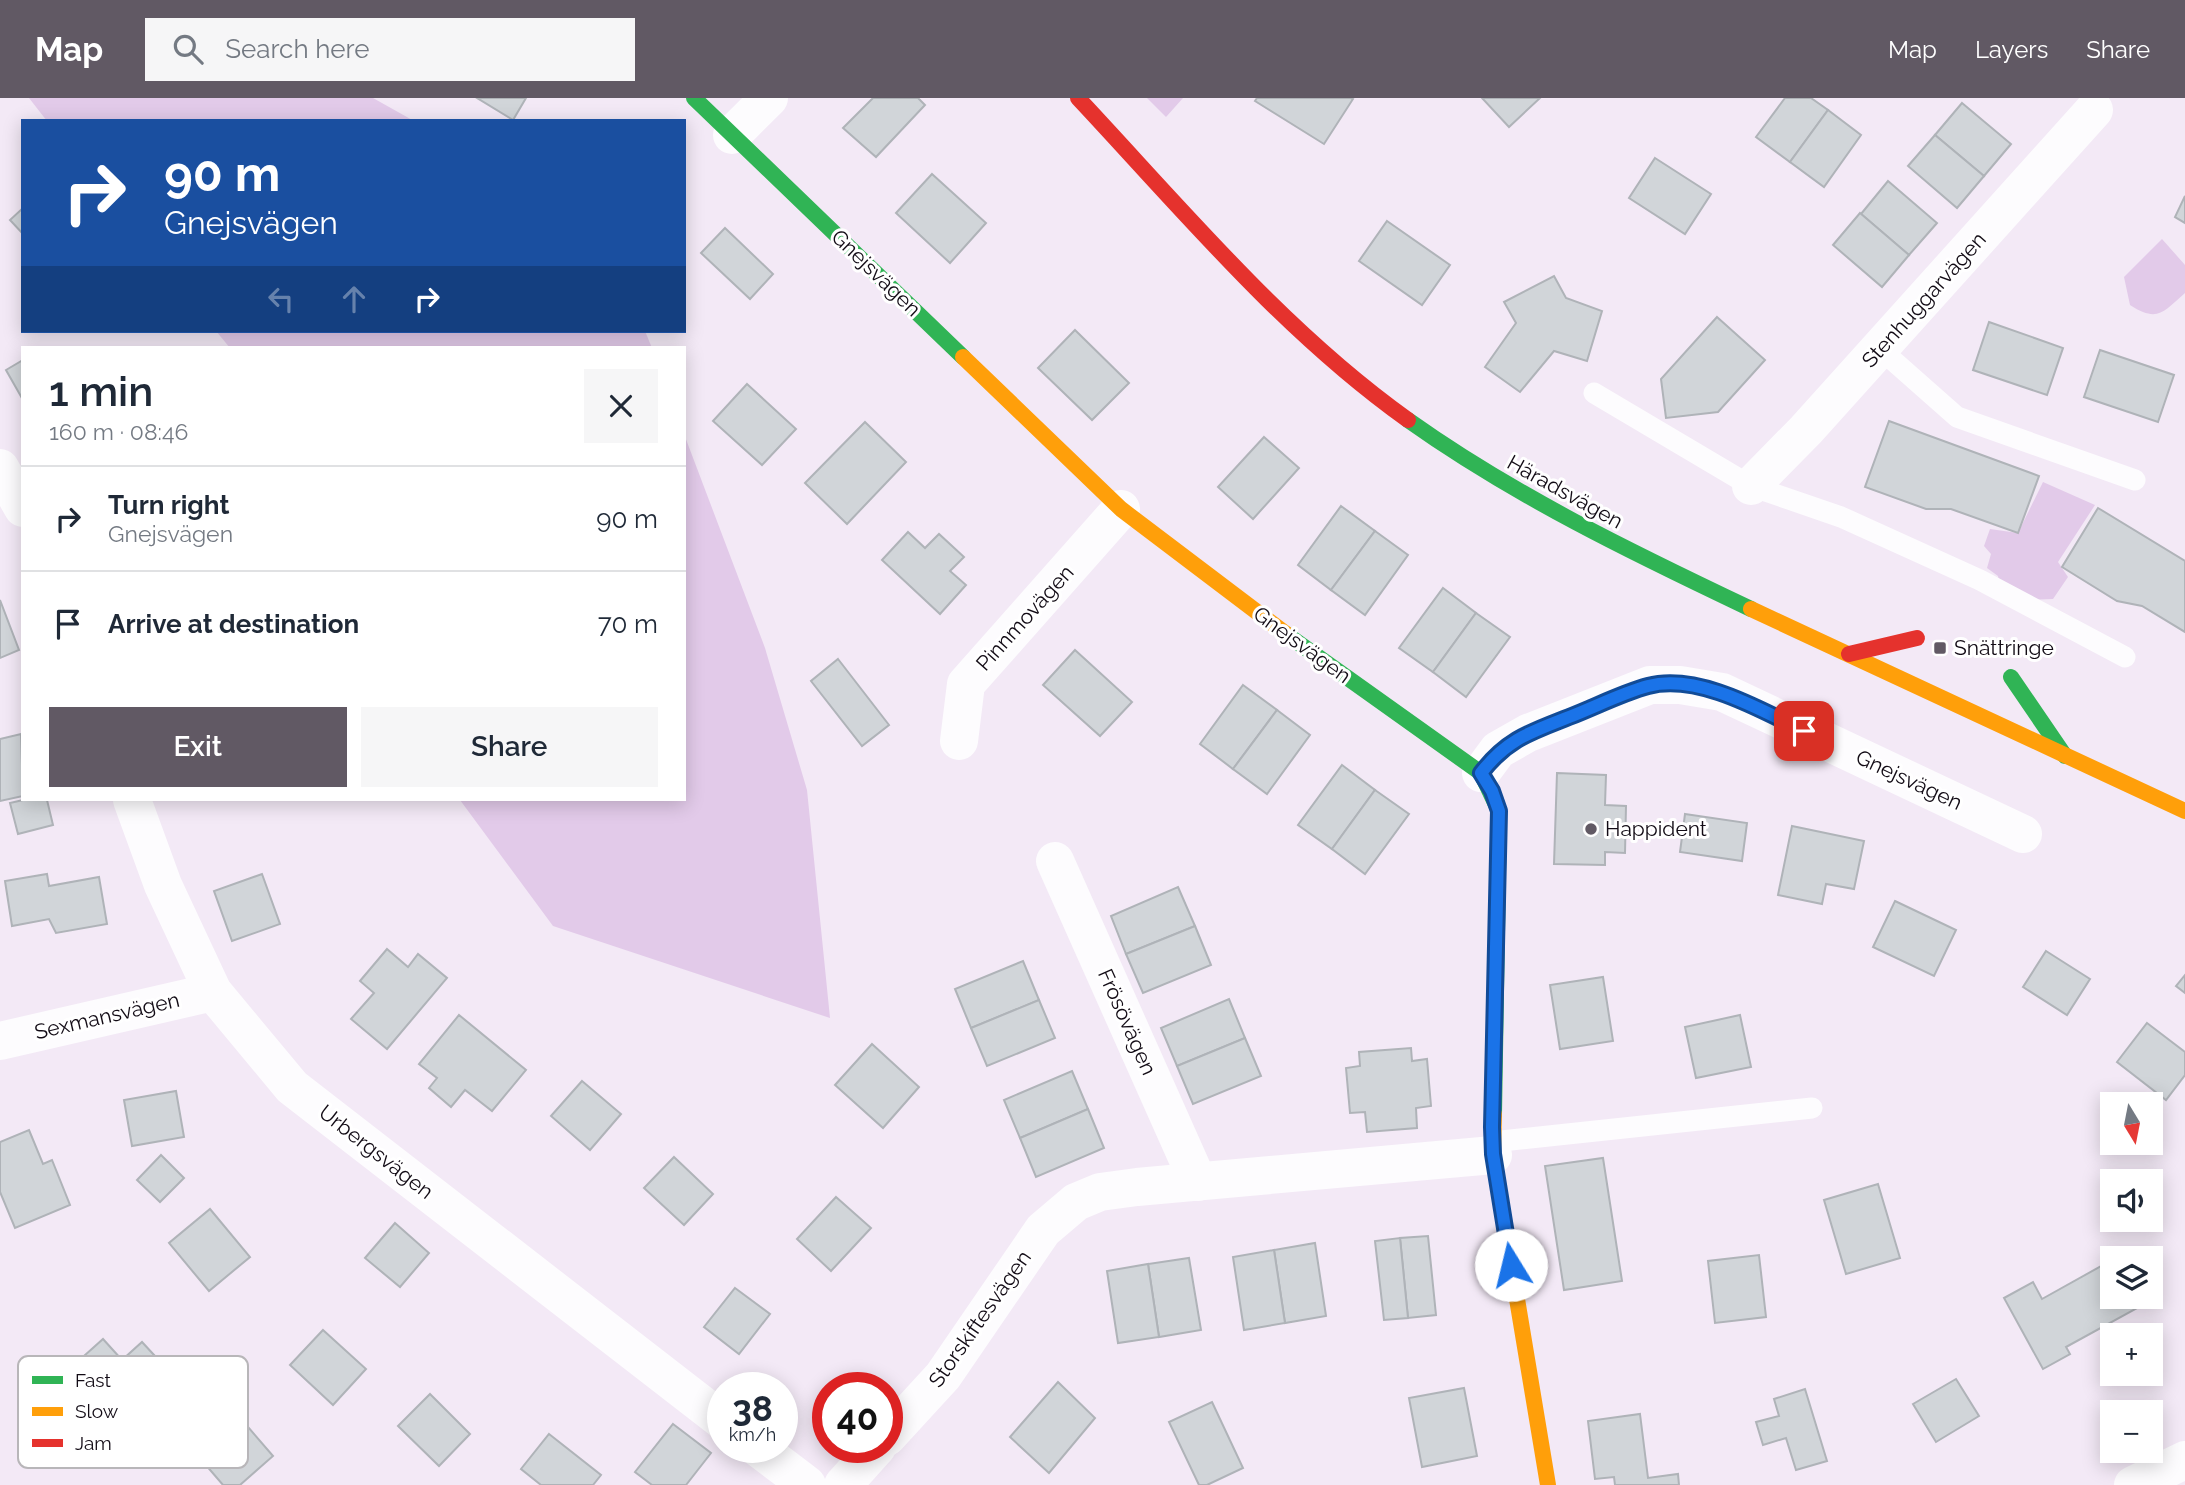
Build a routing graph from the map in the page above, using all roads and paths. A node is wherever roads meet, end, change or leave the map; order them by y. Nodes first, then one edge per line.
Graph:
1 (694, 98) edge
2 (769, 98) edge
3 (1077, 98) edge
4 (2095, 102) edge
5 (732, 135) junction
6 (1880, 349) junction
7 (1594, 393) dead end
8 (0, 468) edge
9 (2135, 480) dead end
10 (1751, 486) junction
11 (21, 505) edge
12 (1121, 509) junction
13 (1917, 638) dead end
14 (1849, 654) junction
15 (2125, 657) dead end
16 (2011, 677) dead end
17 (959, 741) dead end
18 (2065, 757) junction
19 (1481, 773) junction
20 (2127, 786) junction
21 (132, 801) edge
22 (2185, 811) edge
23 (2185, 824) edge
24 (2023, 834) dead end
25 (1055, 862) dead end
26 (213, 992) junction
27 (0, 1041) edge
28 (1812, 1108) dead end
29 (1493, 1148) junction
30 (1198, 1182) junction
31 (707, 1409) edge
32 (903, 1420) edge
33 (2185, 1461) edge
34 (778, 1463) edge
35 (863, 1463) edge
36 (807, 1485) edge
37 (843, 1485) edge
38 (1548, 1485) edge
39 (2133, 1485) edge

1 - 5 street, Gnejsvägen
2 - 5 street
3 - 14 street, Häradsvägen
4 - 6 street, Stenhuggarvägen
5 - 12 street, Gnejsvägen
6 - 9 lane
6 - 10 street, Stenhuggarvägen
7 - 10 lane
8 - 11 street
10 - 15 lane
12 - 17 street, Pinnmovägen
12 - 19 street, Gnejsvägen
13 - 14 street
14 - 18 street, Häradsvägen
16 - 18 street
18 - 20 street, Häradsvägen
19 - 24 street, Gnejsvägen
19 - 29 street
20 - 22 street, Häradsvägen
20 - 23 street, Häradsvägen
21 - 26 street, Urbergsvägen
25 - 30 street, Frösövägen
26 - 27 street, Sexmansvägen
26 - 31 street, Urbergsvägen
28 - 29 lane
29 - 30 street
29 - 38 street
30 - 32 street, Storskiftesvägen
33 - 39 street
34 - 36 street
35 - 37 street

